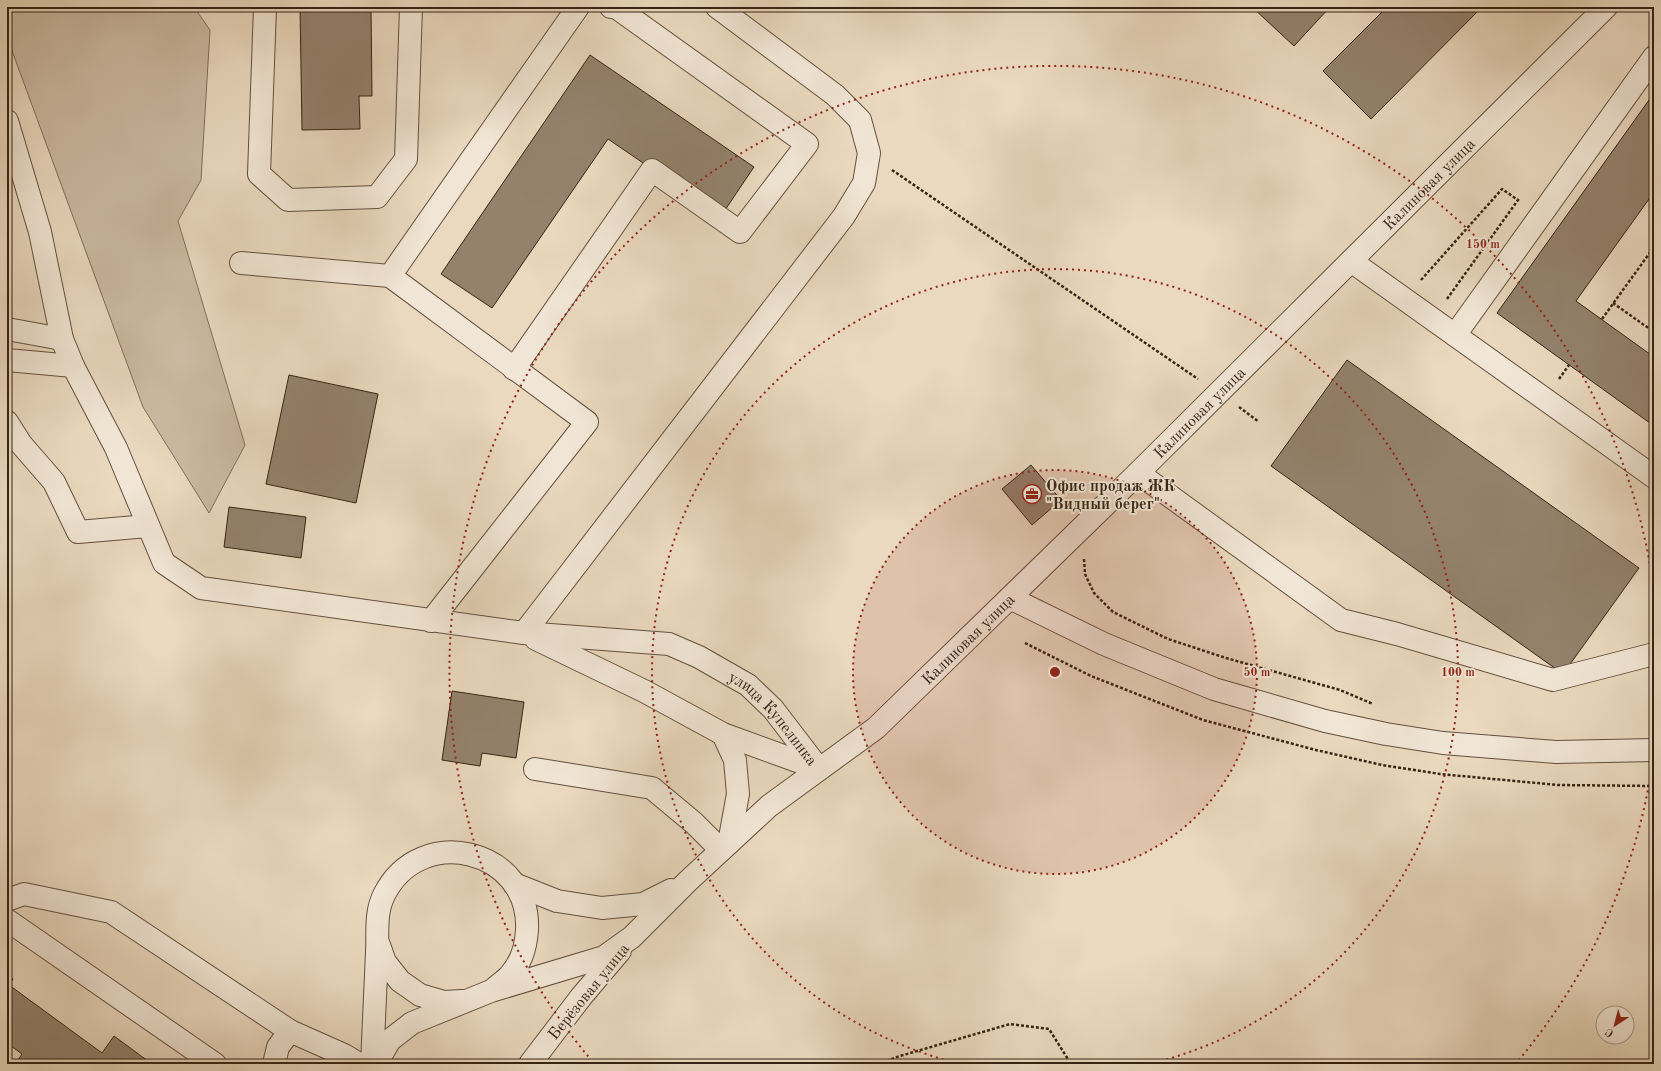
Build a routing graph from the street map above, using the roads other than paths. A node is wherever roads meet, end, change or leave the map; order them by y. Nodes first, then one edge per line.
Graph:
1 (265, 7) edge
2 (411, 7) edge
3 (578, 7) edge
4 (611, 7) edge
5 (717, 7) edge
6 (1606, 7) edge
7 (1654, 57) edge
8 (7, 121) edge
9 (16, 180) edge
10 (1350, 261) junction
11 (241, 263) dead end
12 (390, 276) junction
13 (7, 329) edge
14 (1455, 335) junction
15 (62, 339) junction
16 (7, 360) edge
17 (73, 366) junction
18 (514, 369) junction
19 (7, 422) edge
20 (1138, 473) junction
21 (1654, 477) edge
22 (148, 526) junction
23 (1010, 598) junction
24 (431, 621) junction
25 (524, 634) junction
26 (1654, 654) edge
27 (723, 734) junction
28 (1654, 750) edge
29 (820, 769) junction
30 (535, 770) dead end
31 (725, 847) junction
32 (688, 881) junction
33 (514, 884) junction
34 (7, 900) edge
35 (7, 920) edge
36 (632, 937) junction
37 (378, 940) junction
38 (492, 991) junction
39 (468, 1000) junction
40 (290, 1031) junction
41 (215, 1064) edge
42 (274, 1064) edge
43 (359, 1064) edge
44 (372, 1064) edge
45 (376, 1064) edge
46 (530, 1064) edge

1 - 2 street
3 - 12 street
4 - 18 street
5 - 25 street
6 - 10 street, Калиновая улица
7 - 14 street
8 - 9 street
9 - 15 street
10 - 14 street
10 - 20 street, Калиновая улица
11 - 12 street
12 - 18 street
13 - 15 street
14 - 21 street
15 - 17 street
16 - 17 street
17 - 22 street
18 - 24 street
19 - 22 street
20 - 23 street, Калиновая улица
20 - 26 street
22 - 24 street
23 - 28 street
23 - 29 street, Калиновая улица
24 - 25 street
25 - 27 street, улица Купелинка
25 - 29 street, улица Купелинка
27 - 29 street, улица Купелинка
27 - 31 street
29 - 31 street, Калиновая улица
30 - 31 street
31 - 32 street, Калиновая улица
32 - 33 street
32 - 36 street
33 - 37 street
33 - 38 street
34 - 40 street
35 - 41 street
36 - 38 street
36 - 46 street, Берёзовая улица
37 - 39 street
37 - 44 street
38 - 39 street
39 - 45 street
40 - 42 street
40 - 43 street

